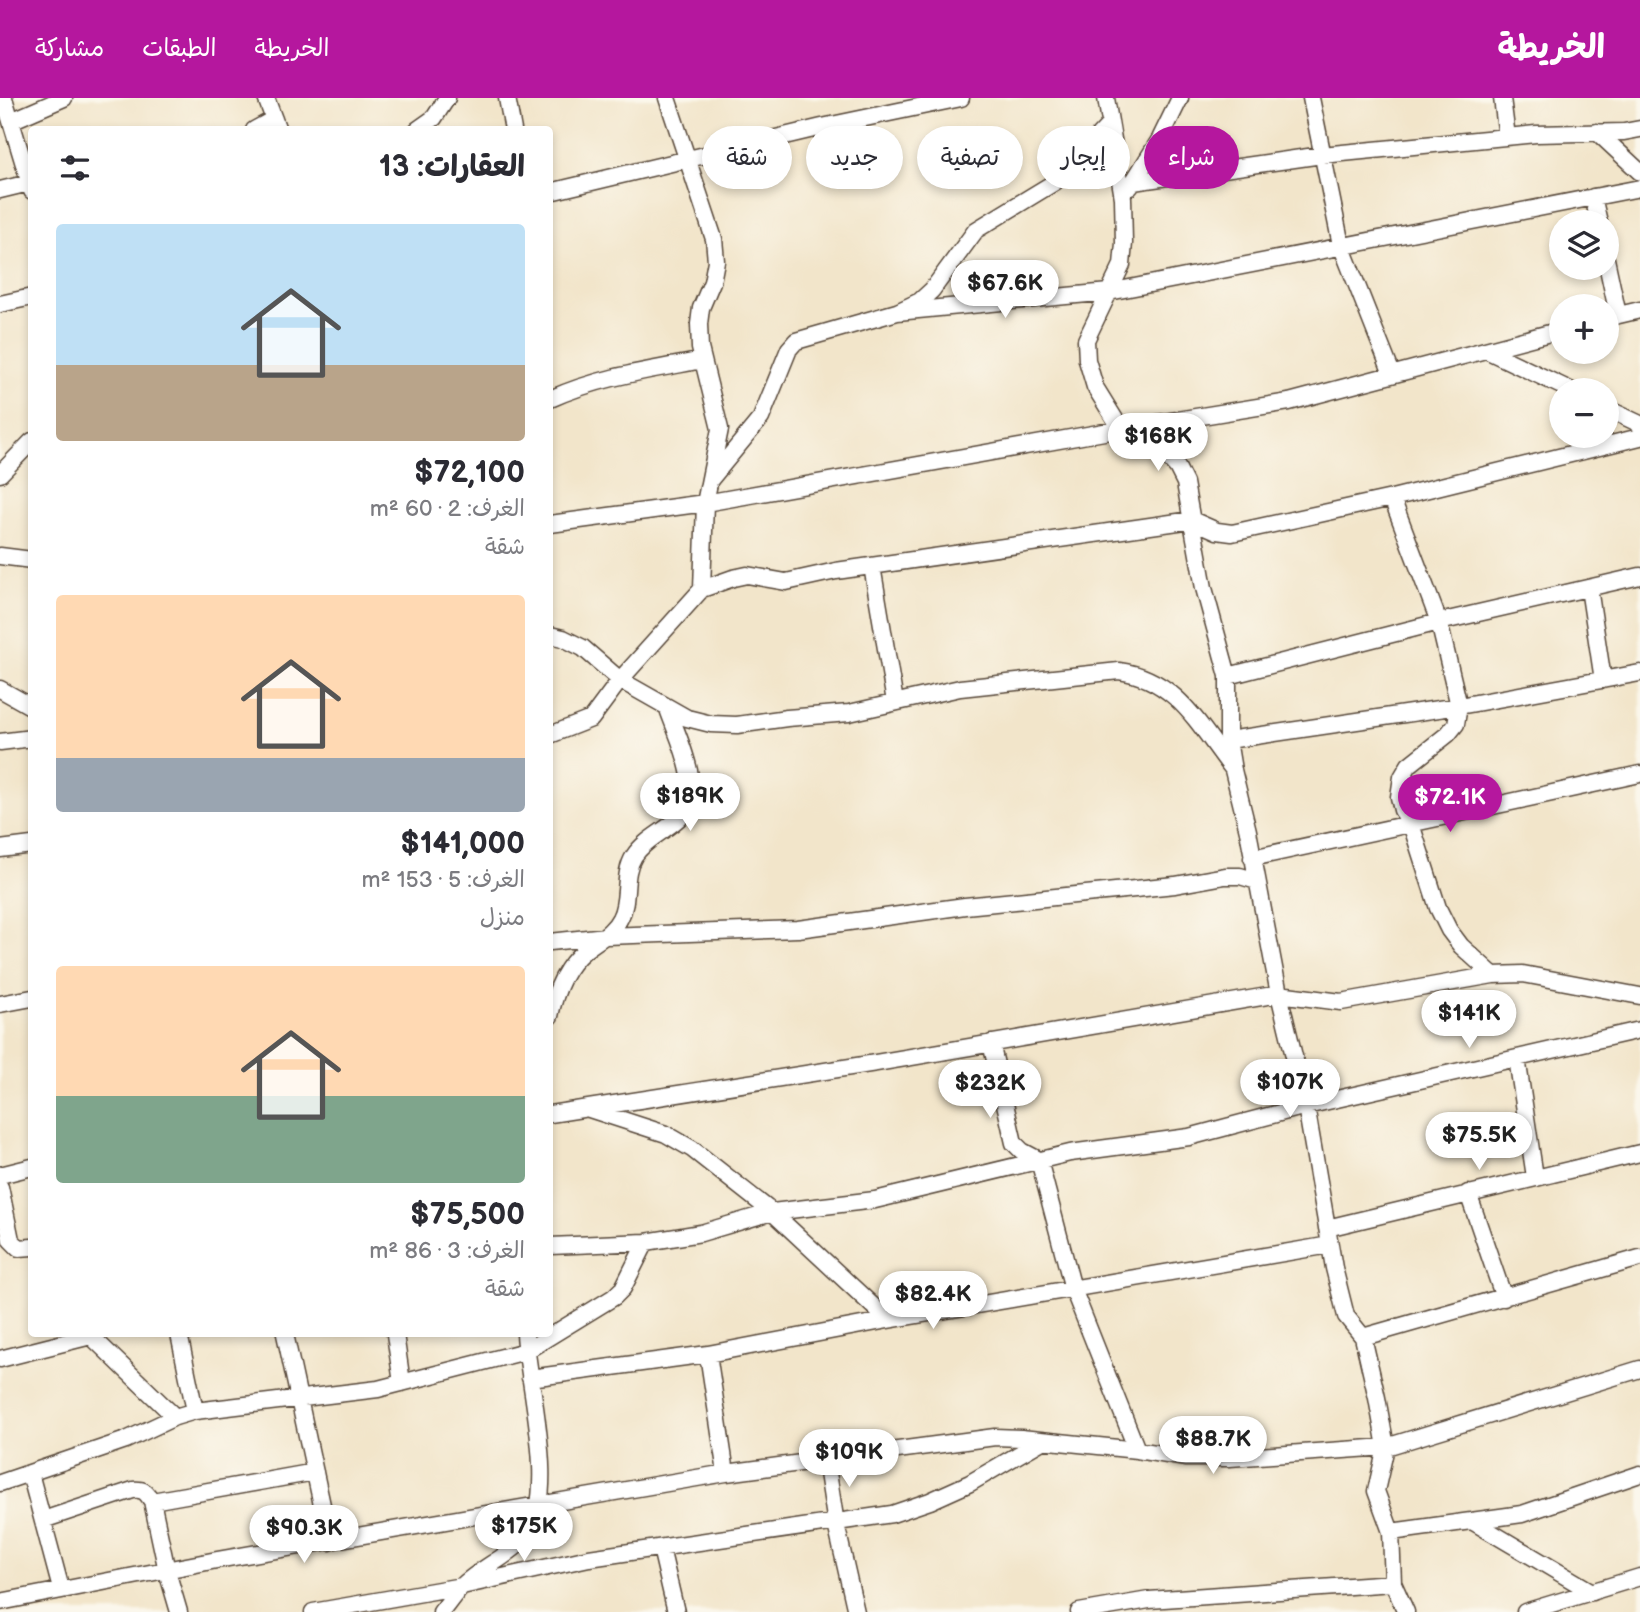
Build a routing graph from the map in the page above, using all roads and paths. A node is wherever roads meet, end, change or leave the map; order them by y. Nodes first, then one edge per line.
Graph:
1 (4, 98) edge
2 (64, 98) edge
3 (266, 98) edge
4 (447, 98) edge
5 (507, 98) edge
6 (667, 98) edge
7 (961, 98) edge
8 (1106, 98) edge
9 (1180, 98) edge
10 (1311, 98) edge
11 (1502, 98) edge
12 (11, 121) junction
13 (276, 125) edge
14 (1109, 125) junction
15 (423, 126) edge
16 (512, 126) edge
17 (1640, 129) edge
18 (1597, 132) junction
19 (1507, 137) junction
20 (1322, 155) junction
21 (689, 159) junction
22 (1640, 172) edge
23 (28, 180) edge
24 (1133, 182) junction
25 (28, 187) edge
26 (1640, 188) edge
27 (0, 190) edge
28 (553, 191) edge
29 (1593, 197) junction
30 (1123, 198) junction
31 (1596, 210) edge
32 (1341, 245) junction
33 (1109, 292) junction
34 (28, 298) edge
35 (0, 304) edge
36 (1640, 310) edge
37 (897, 312) junction
38 (1619, 315) edge
39 (1549, 333) edge
40 (1486, 350) junction
41 (703, 360) junction
42 (1392, 374) junction
43 (1549, 380) edge
44 (553, 398) edge
45 (1619, 414) edge
46 (1640, 424) edge
47 (1121, 429) junction
48 (1640, 437) edge
49 (28, 445) edge
50 (0, 474) edge
51 (710, 480) junction
52 (1392, 498) junction
53 (705, 503) junction
54 (1192, 520) junction
55 (553, 524) edge
56 (0, 556) edge
57 (28, 560) edge
58 (872, 566) junction
59 (1640, 576) edge
60 (1589, 588) junction
61 (702, 589) junction
62 (1438, 622) junction
63 (553, 636) edge
64 (1640, 673) edge
65 (1228, 676) junction
66 (620, 680) junction
67 (1603, 680) junction
68 (0, 689) edge
69 (895, 702) junction
70 (28, 705) edge
71 (1459, 706) junction
72 (668, 709) junction
73 (553, 734) edge
74 (28, 738) edge
75 (1228, 740) junction
76 (0, 742) edge
77 (1233, 770) junction
78 (1640, 774) edge
79 (1411, 824) junction
80 (28, 846) edge
81 (0, 849) edge
82 (1252, 858) junction
83 (1257, 881) junction
84 (606, 936) junction
85 (553, 942) edge
86 (1493, 975) junction
87 (1279, 994) junction
88 (1640, 996) edge
89 (28, 999) edge
90 (0, 1004) edge
91 (553, 1006) edge
92 (1640, 1030) edge
93 (991, 1043) junction
94 (1517, 1058) junction
95 (1306, 1106) junction
96 (587, 1109) junction
97 (553, 1114) edge
98 (1640, 1153) edge
99 (1039, 1160) junction
100 (28, 1168) edge
101 (0, 1175) edge
102 (1535, 1177) junction
103 (0, 1187) edge
104 (1468, 1194) junction
105 (772, 1212) junction
106 (1327, 1228) junction
107 (646, 1242) junction
108 (1330, 1245) junction
109 (553, 1246) edge
110 (28, 1247) edge
111 (1640, 1258) edge
112 (1073, 1289) junction
113 (1504, 1298) junction
114 (888, 1320) junction
115 (553, 1334) edge
116 (82, 1337) edge
117 (92, 1337) edge
118 (180, 1337) edge
119 (286, 1337) edge
120 (395, 1337) edge
121 (525, 1337) edge
122 (549, 1337) edge
123 (1363, 1337) junction
124 (526, 1351) junction
125 (708, 1354) junction
126 (0, 1359) edge
127 (1640, 1369) edge
128 (530, 1378) junction
129 (402, 1383) junction
130 (300, 1399) junction
131 (195, 1411) junction
132 (175, 1417) junction
133 (1042, 1441) junction
134 (1386, 1447) junction
135 (1137, 1450) junction
136 (827, 1460) junction
137 (315, 1472) junction
138 (30, 1473) junction
139 (726, 1473) junction
140 (1640, 1474) edge
141 (0, 1483) edge
142 (152, 1501) junction
143 (540, 1504) junction
144 (43, 1520) junction
145 (1472, 1521) junction
146 (836, 1524) junction
147 (1391, 1532) junction
148 (330, 1542) junction
149 (661, 1548) junction
150 (167, 1570) junction
151 (1640, 1577) edge
152 (1393, 1583) junction
153 (462, 1586) junction
154 (61, 1589) junction
155 (1592, 1592) junction
156 (0, 1602) edge
157 (179, 1612) edge
158 (313, 1612) edge
159 (441, 1612) edge
160 (676, 1612) edge
161 (856, 1612) edge
162 (1079, 1612) edge
163 (1406, 1612) edge
164 (1525, 1612) edge

1 - 12 street
2 - 12 street
3 - 13 street
4 - 15 street
5 - 16 street
6 - 21 street
7 - 21 street
8 - 14 street
9 - 24 street
10 - 20 street
11 - 19 street
12 - 23 street
14 - 30 street
14 - 37 street
17 - 18 street
18 - 19 street
18 - 22 street
19 - 20 street
20 - 24 street
20 - 32 street
21 - 28 street
21 - 41 street
24 - 30 street
25 - 27 street
26 - 29 street
29 - 31 street
29 - 32 street
30 - 33 street
32 - 33 street
32 - 42 street
33 - 37 street
33 - 47 street
34 - 35 street
36 - 38 street
37 - 51 street
39 - 40 street
40 - 42 street
40 - 43 street
41 - 44 street
41 - 51 street
42 - 47 street
45 - 46 street
47 - 53 street
47 - 54 street
48 - 52 street
49 - 50 street
51 - 53 street
52 - 54 street
52 - 62 street
53 - 55 street
53 - 61 street
54 - 58 street
54 - 65 street
56 - 57 street
58 - 61 street
58 - 69 street
59 - 60 street
60 - 62 street
60 - 67 street
61 - 66 street
62 - 65 street
62 - 71 street
63 - 66 street
64 - 67 street
65 - 75 street
66 - 72 street
66 - 73 street
67 - 71 street
68 - 70 street
69 - 72 street
69 - 77 street
71 - 75 street
71 - 79 street
72 - 84 street
74 - 76 street
75 - 77 street
77 - 82 street
78 - 79 street
79 - 82 street
79 - 86 street
80 - 81 street
82 - 83 street
83 - 84 street
83 - 87 street
84 - 85 street
84 - 91 street
86 - 87 street
86 - 88 street
87 - 93 street
87 - 95 street
89 - 90 street
92 - 94 street
93 - 96 street
93 - 99 street
94 - 95 street
94 - 102 street
95 - 99 street
95 - 106 street
96 - 97 street
96 - 105 street
98 - 102 street
99 - 105 street
99 - 112 street
100 - 101 street
102 - 104 street
103 - 110 street
104 - 106 street
104 - 113 street
105 - 107 street
105 - 114 street
106 - 108 street
107 - 109 street
107 - 115 street
108 - 112 street
108 - 123 street
111 - 113 street
112 - 114 street
112 - 135 street
113 - 123 street
114 - 125 street
116 - 126 street
117 - 132 street
118 - 131 street
119 - 130 street
120 - 129 street
121 - 124 street
122 - 124 street
123 - 134 street
124 - 128 street
124 - 129 street
125 - 128 street
125 - 139 street
127 - 134 street
128 - 143 street
129 - 130 street
130 - 131 street
130 - 137 street
131 - 132 street
132 - 138 street
133 - 135 street
133 - 136 street
133 - 146 street
134 - 135 street
134 - 147 street
136 - 139 street
136 - 146 street
137 - 142 street
137 - 148 street
138 - 141 street
138 - 144 street
139 - 143 street
140 - 145 street
142 - 144 street
142 - 150 street
143 - 148 street
143 - 153 street
144 - 154 street
145 - 147 street
145 - 155 street
146 - 149 street
146 - 161 street
147 - 152 street
148 - 150 street
149 - 153 street
149 - 160 street
150 - 154 street
150 - 157 street
151 - 155 street
152 - 162 street
152 - 163 street
153 - 158 street
153 - 159 street
154 - 156 street
155 - 164 street

